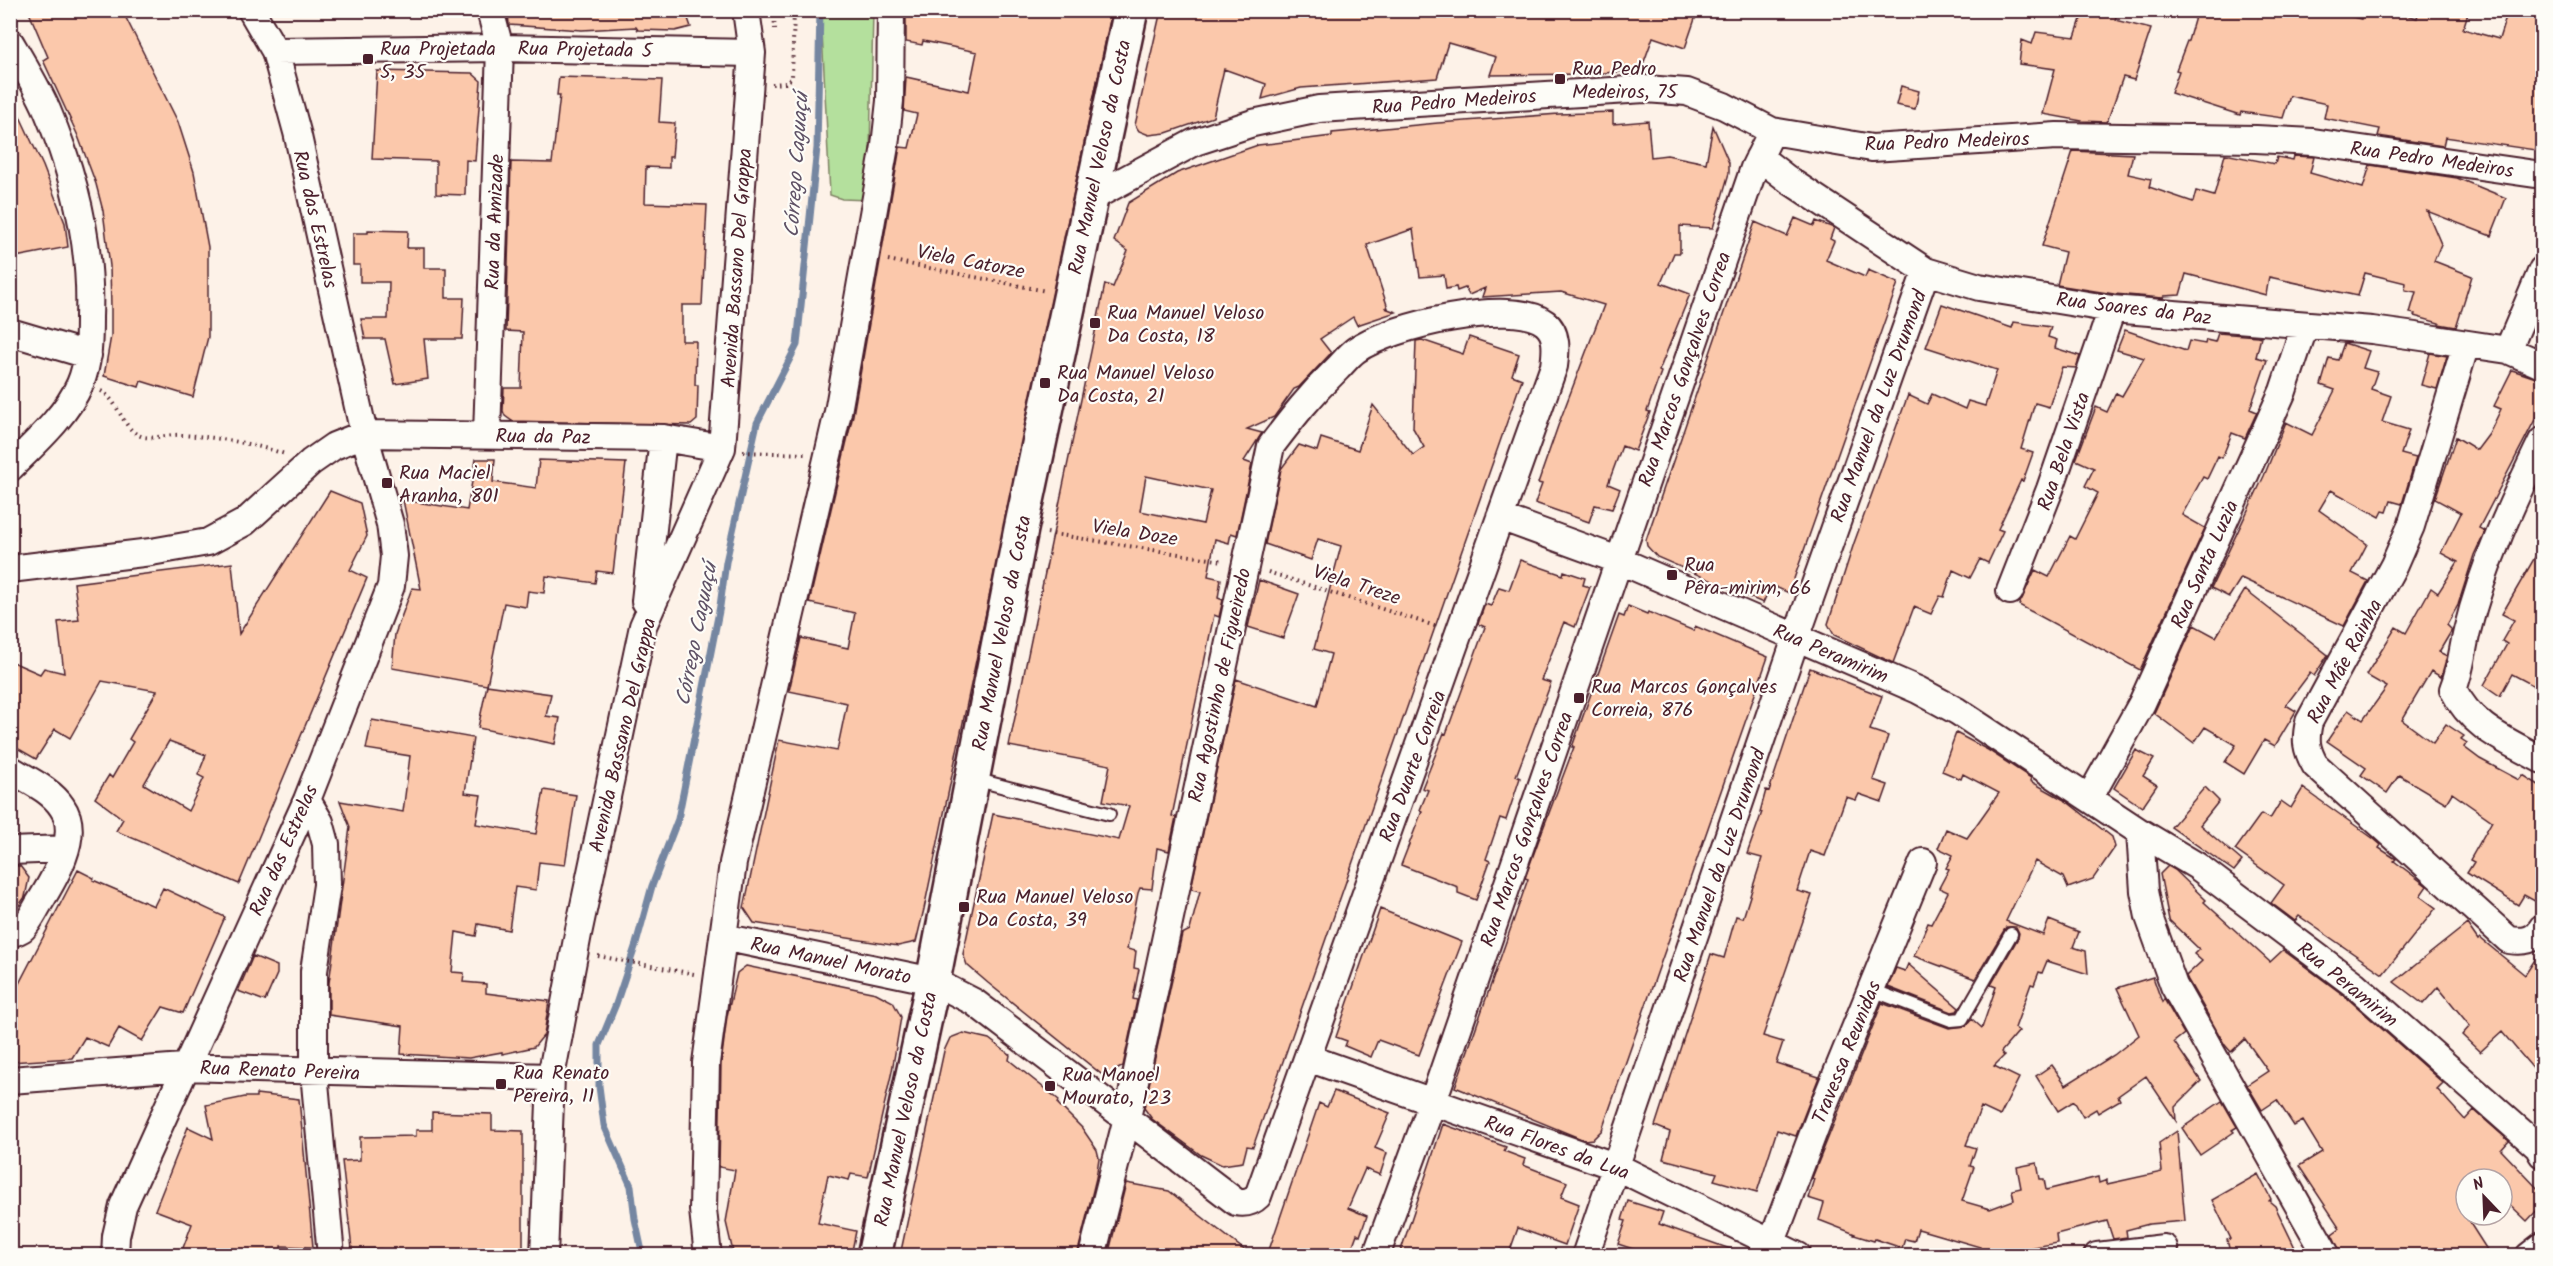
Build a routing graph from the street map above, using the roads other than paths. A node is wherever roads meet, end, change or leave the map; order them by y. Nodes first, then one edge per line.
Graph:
1 (250, 10) edge
2 (490, 10) edge
3 (746, 10) edge
4 (891, 10) edge
5 (1131, 10) edge
6 (10, 42) edge
7 (500, 48) junction
8 (275, 51) junction
9 (752, 53) junction
10 (1772, 131) junction
11 (1759, 157) junction
12 (2542, 175) edge
13 (1090, 198) junction
14 (2542, 270) edge
15 (1926, 271) junction
16 (2112, 309) junction
17 (2305, 325) junction
18 (10, 332) edge
19 (1554, 334) joint
20 (2466, 344) junction
21 (2508, 350) junction
22 (88, 355) junction
23 (2542, 365) edge
24 (364, 434) junction
25 (487, 435) junction
26 (663, 438) junction
27 (728, 450) junction
28 (2539, 456) edge
29 (10, 468) edge
30 (1500, 517) junction
31 (1618, 560) junction
32 (10, 569) edge
33 (2010, 591) dead end
34 (643, 626) junction
35 (1796, 638) junction
36 (2542, 760) edge
37 (10, 769) edge
38 (972, 779) junction
39 (2090, 796) junction
40 (307, 800) junction
41 (1109, 814) dead end
42 (2140, 832) junction
43 (65, 849) junction
44 (10, 851) edge
45 (1923, 862) dead end
46 (2542, 928) edge
47 (2011, 934) dead end
48 (14, 937) edge
49 (723, 938) junction
50 (933, 981) junction
51 (1872, 990) junction
52 (1308, 1058) junction
53 (184, 1067) junction
54 (314, 1071) junction
55 (550, 1077) junction
56 (10, 1080) edge
57 (1433, 1101) junction
58 (1127, 1118) junction
59 (2541, 1147) edge
60 (1617, 1167) junction
61 (1258, 1196) joint
62 (1772, 1242) junction
63 (2542, 1246) edge
64 (2164, 1248) dead end
65 (115, 1256) edge
66 (331, 1256) edge
67 (544, 1256) edge
68 (708, 1256) edge
69 (874, 1256) edge
70 (1092, 1256) edge
71 (1376, 1256) edge
72 (1585, 1256) edge
73 (1798, 1256) edge
74 (2097, 1256) edge
75 (2327, 1256) edge
76 (2529, 1256) edge

1 - 8 street, Rua das Estrelas
2 - 7 street, Rua da Amizade
3 - 9 street, Avenida Bassano Del Grappa
4 - 49 street
5 - 13 main road, Rua Manuel Veloso da Costa
6 - 22 street
7 - 8 street, Rua Projetada 5
7 - 9 street, Rua Projetada 5
7 - 25 street, Rua da Amizade
8 - 24 street, Rua das Estrelas
9 - 27 street, Avenida Bassano Del Grappa
10 - 11 street, Rua Marcos Gonçalves Correa
10 - 12 street, Rua Pedro Medeiros
10 - 13 street, Rua Pedro Medeiros
11 - 15 street, Rua Soares da Paz
11 - 31 street, Rua Marcos Gonçalves Correa
13 - 38 main road, Rua Manuel Veloso da Costa
14 - 21 street
15 - 16 street, Rua Soares da Paz
15 - 35 street, Rua Manuel da Luz Drumond
16 - 17 street, Rua Soares da Paz
16 - 33 street, Rua Bela Vista
17 - 20 street, Rua Soares da Paz
17 - 39 street, Rua Santa Luzia
18 - 22 street
19 - 30 street, Rua Duarte Correia
19 - 58 street, Rua Agostinho de Figueiredo
20 - 21 street, Rua Soares da Paz
20 - 46 street, Rua Mãe Rainha
21 - 23 street, Rua Soares da Paz
22 - 29 street
24 - 25 street, Rua da Paz
24 - 32 street
24 - 40 street, Rua das Estrelas
25 - 26 street, Rua da Paz
26 - 27 street, Rua da Paz
26 - 34 street
27 - 34 street, Avenida Bassano Del Grappa
28 - 36 street
30 - 31 street, Rua Peramirim
30 - 52 street, Rua Duarte Correia
31 - 35 street, Rua Peramirim
31 - 57 street, Rua Marcos Gonçalves Correa
34 - 55 street, Avenida Bassano Del Grappa
35 - 39 street, Rua Peramirim
35 - 60 street, Rua Manuel da Luz Drumond
37 - 43 street
38 - 41 lane
38 - 50 main road, Rua Manuel Veloso da Costa
39 - 42 street, Rua Peramirim
40 - 53 street, Rua das Estrelas
40 - 54 street
42 - 59 street, Rua Peramirim
42 - 75 street
43 - 44 street
43 - 48 street
45 - 51 street, Travessa Reunidas
47 - 51 lane
49 - 50 street, Rua Manuel Morato
49 - 68 street
50 - 58 street, Rua Manuel Morato
50 - 69 main road, Rua Manuel Veloso da Costa
51 - 62 street, Travessa Reunidas
52 - 57 street, Rua Flores da Lua
52 - 61 street, Rua Duarte Correia
53 - 54 street, Rua Renato Pereira
53 - 56 street, Rua Renato Pereira
53 - 65 street, Rua das Estrelas
54 - 55 street, Rua Renato Pereira
54 - 66 street
55 - 67 street, Avenida Bassano Del Grappa
57 - 60 street, Rua Flores da Lua
57 - 71 street, Rua Marcos Gonçalves Correa
58 - 61 street, Rua Manuel Morato
58 - 70 street, Rua Agostinho de Figueiredo
60 - 62 street, Rua Flores da Lua
60 - 72 street, Rua Manuel da Luz Drumond
62 - 73 street, Rua Flores da Lua
63 - 76 street
64 - 74 street

